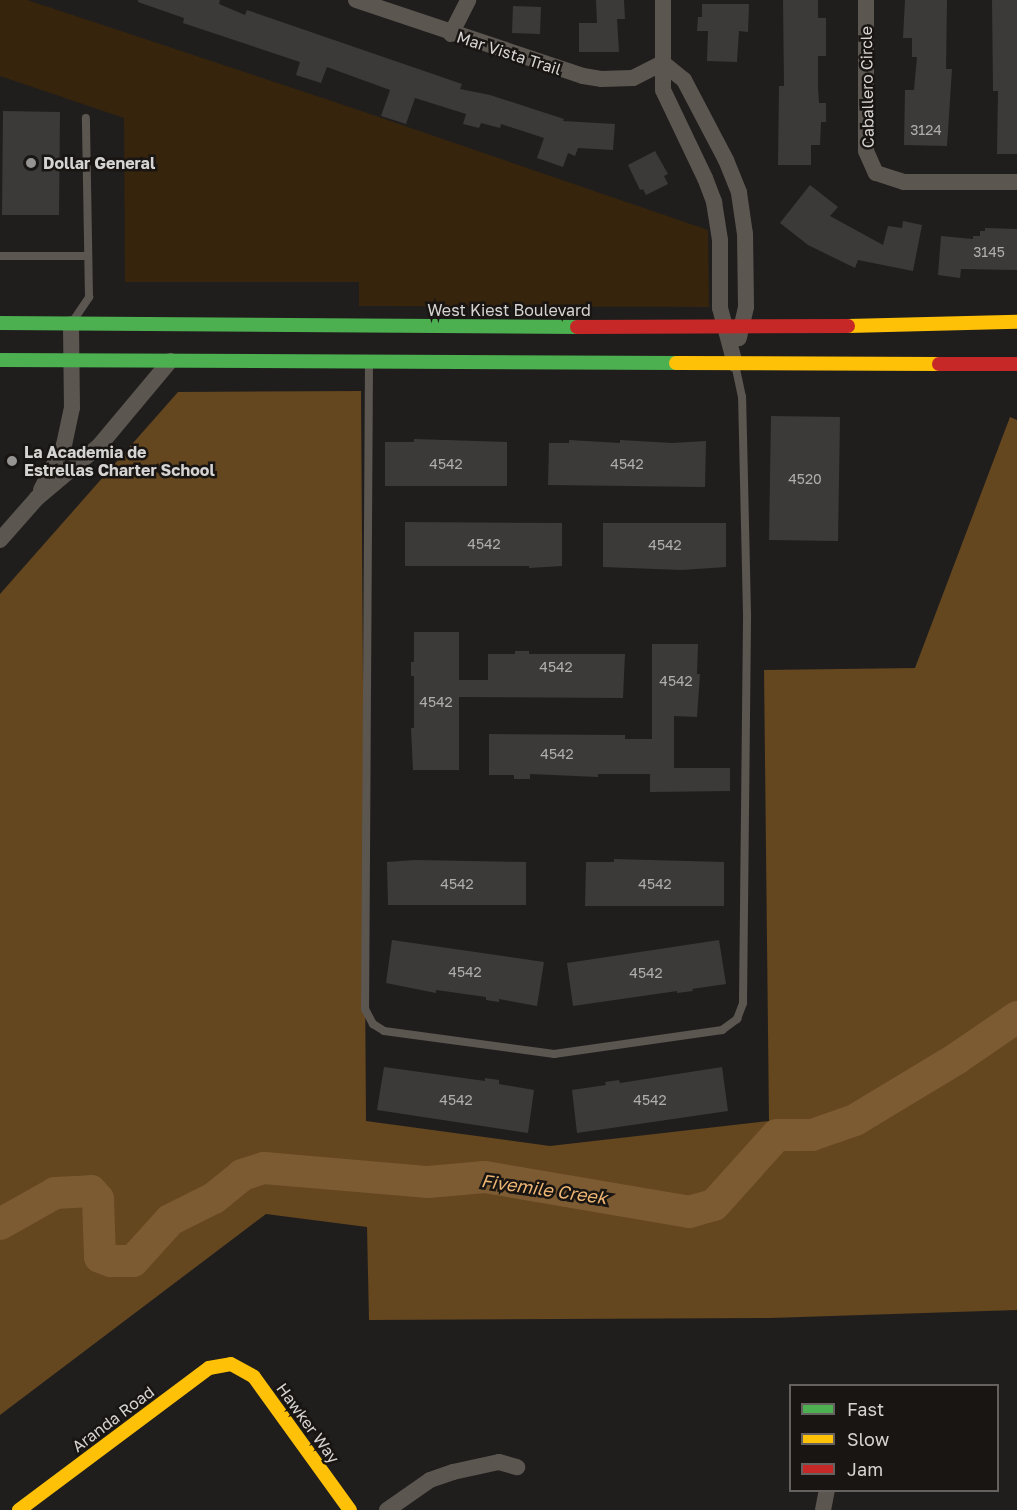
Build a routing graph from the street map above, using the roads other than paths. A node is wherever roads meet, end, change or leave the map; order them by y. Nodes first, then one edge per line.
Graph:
1 (356, 0) edge
2 (468, 0) edge
3 (663, 0) edge
4 (866, 0) edge
5 (451, 34) junction
6 (663, 63) junction
7 (86, 118) dead end
8 (1017, 182) edge
9 (0, 256) edge
10 (88, 256) junction
11 (1017, 322) edge
12 (0, 323) edge
13 (71, 324) junction
14 (733, 328) junction
15 (0, 360) edge
16 (74, 360) junction
17 (170, 361) junction
18 (369, 362) junction
19 (735, 364) junction
20 (1017, 364) edge
21 (37, 498) junction
22 (0, 540) edge
23 (231, 1364) joint
24 (517, 1467) dead end
25 (827, 1492) edge
26 (19, 1510) edge
27 (350, 1510) edge
28 (387, 1510) edge
29 (823, 1510) edge

1 - 5 street, Mar Vista Trail
2 - 5 street
3 - 6 street
4 - 8 street, Caballero Circle
5 - 6 street, Mar Vista Trail
6 - 14 street
6 - 14 street
7 - 10 lane
9 - 10 lane
10 - 13 lane
11 - 14 main road, West Kiest Boulevard
12 - 13 main road, West Kiest Boulevard
13 - 14 main road, West Kiest Boulevard
13 - 16 street
14 - 19 street
15 - 16 main road
16 - 17 main road
16 - 21 street
17 - 18 main road
17 - 21 street
18 - 19 main road
18 - 19 lane
19 - 20 main road
21 - 22 street
23 - 26 main road, Aranda Road
23 - 27 main road, Hawker Way
24 - 28 street
25 - 29 street

